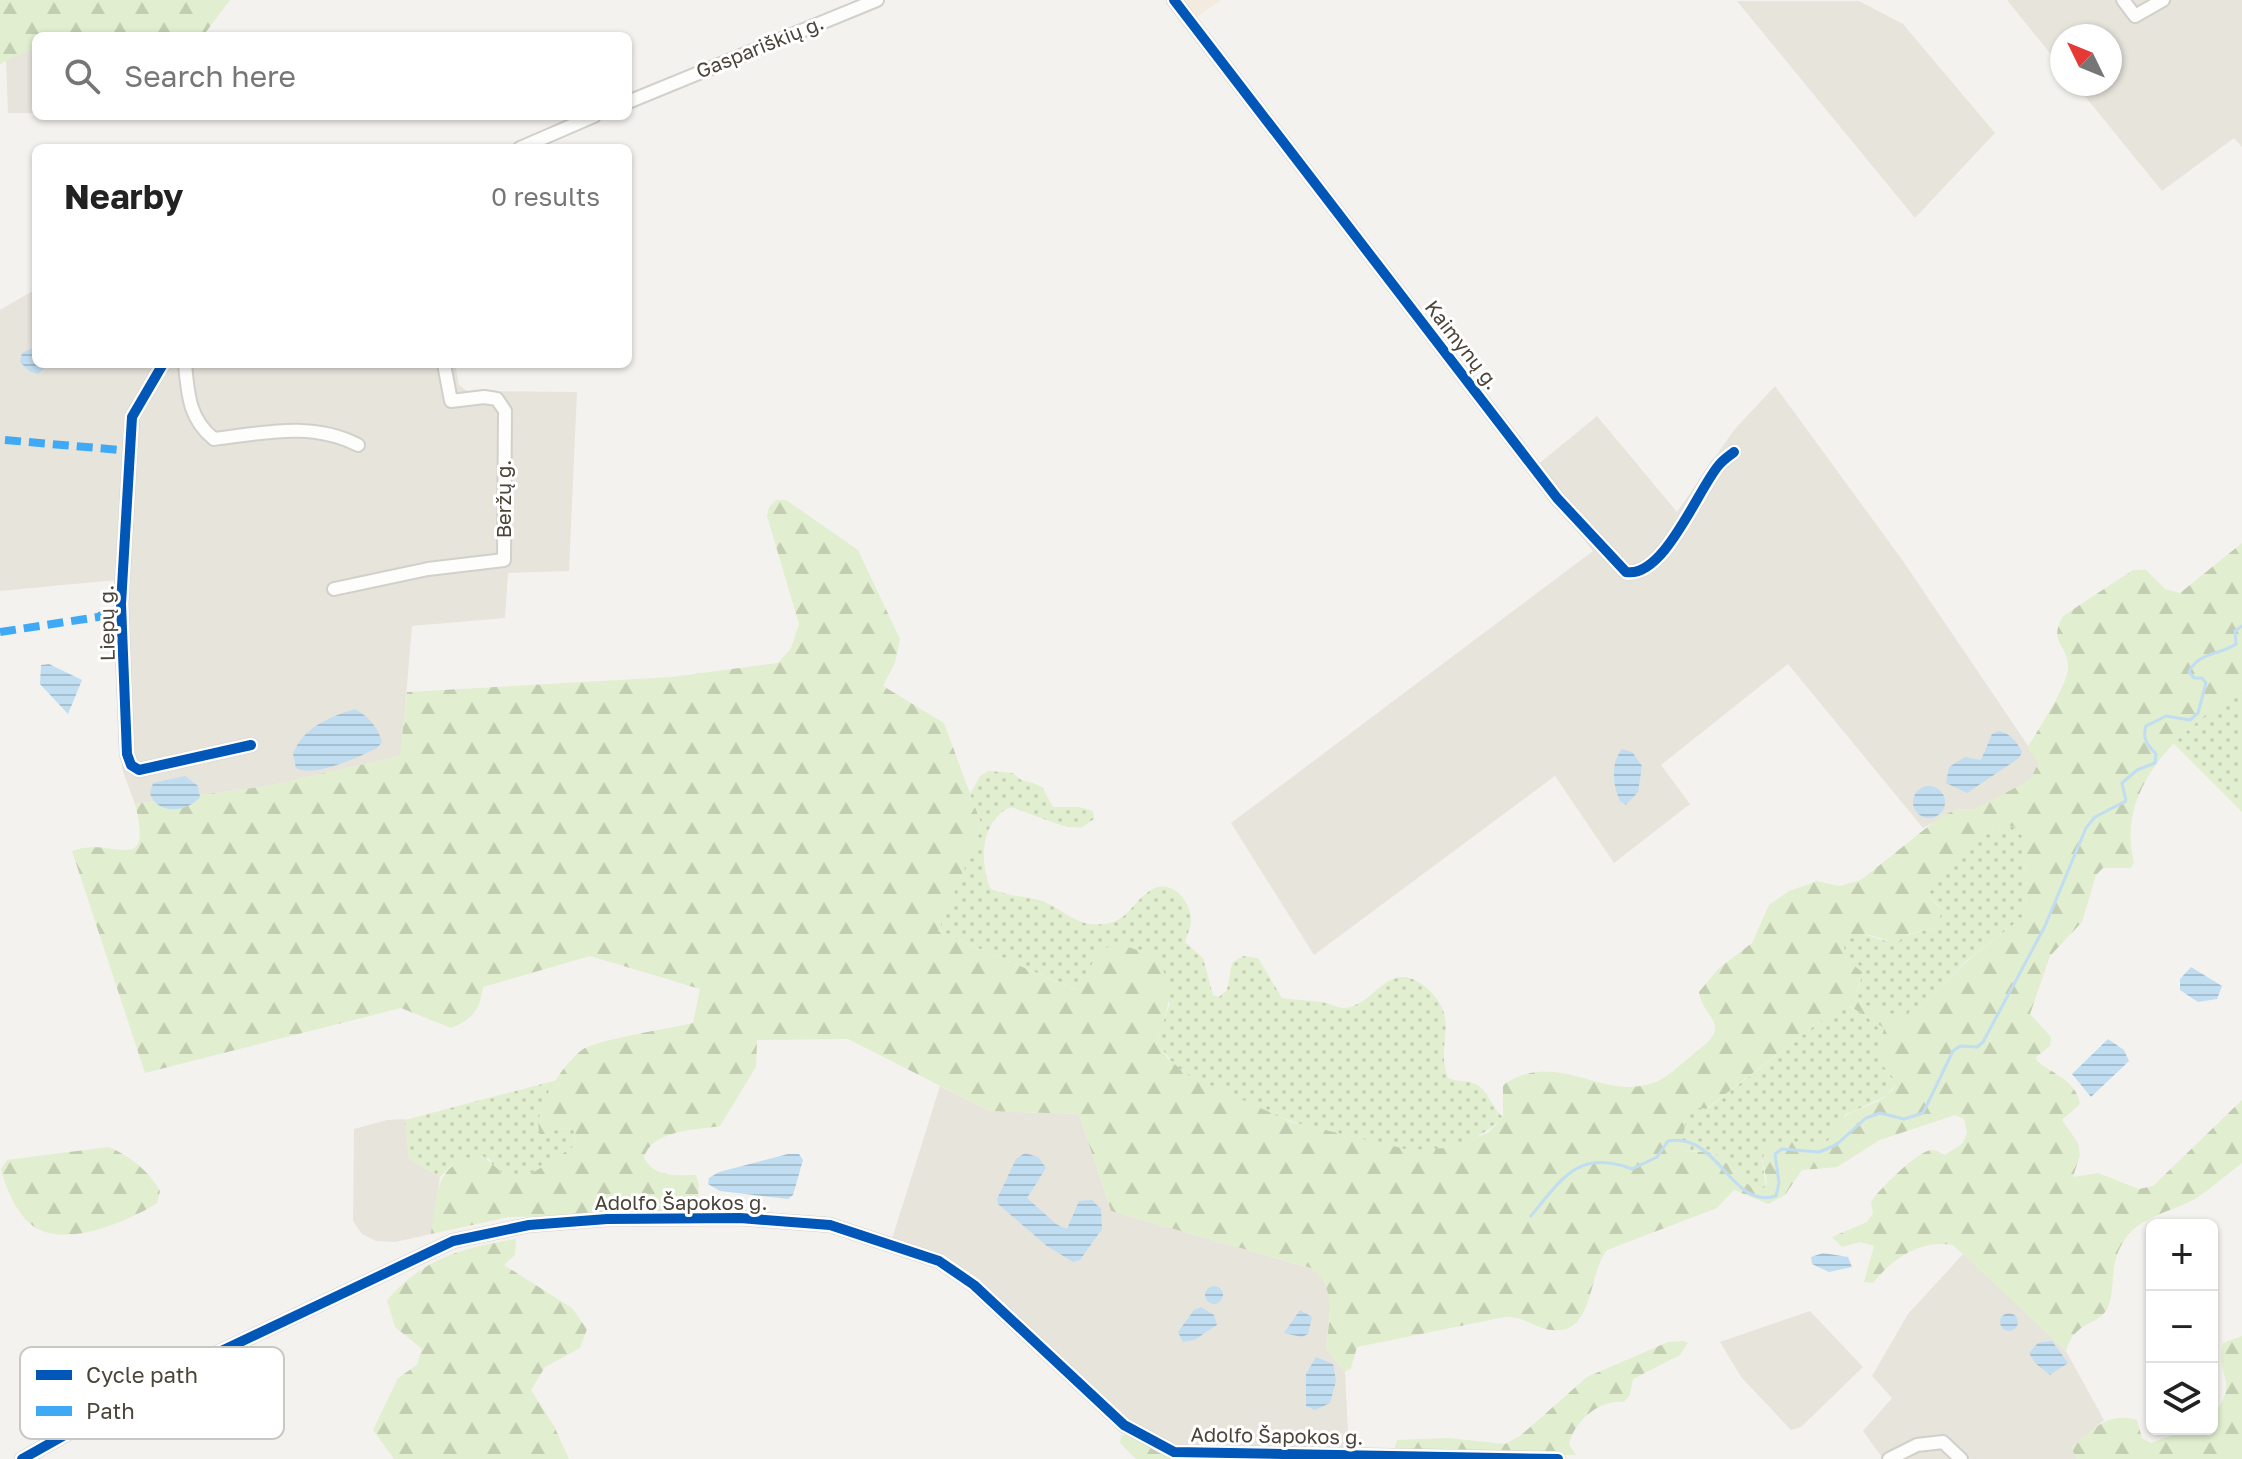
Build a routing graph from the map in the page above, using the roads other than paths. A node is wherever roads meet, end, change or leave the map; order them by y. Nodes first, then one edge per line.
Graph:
1 (877, 0) edge
2 (1174, 0) edge
3 (2123, 0) edge
4 (2163, 0) edge
5 (632, 100) edge
6 (585, 120) edge
7 (529, 144) edge
8 (161, 368) edge
9 (185, 368) edge
10 (445, 368) edge
11 (358, 445) dead end
12 (1734, 452) dead end
13 (334, 589) dead end
14 (251, 745) dead end
15 (230, 1347) edge
16 (58, 1439) edge
17 (22, 1459) edge
18 (1558, 1459) edge
19 (1889, 1459) edge
20 (1961, 1459) edge

1 - 5 street, Gaspariškių g.
2 - 12 street, Kaimynų g.
3 - 4 street
6 - 7 street
8 - 14 street, Liepų g.
9 - 11 street
10 - 13 street, Beržų g.
15 - 18 street, Adolfo Šapokos g.
16 - 17 street, Adolfo Šapokos g.
19 - 20 street

